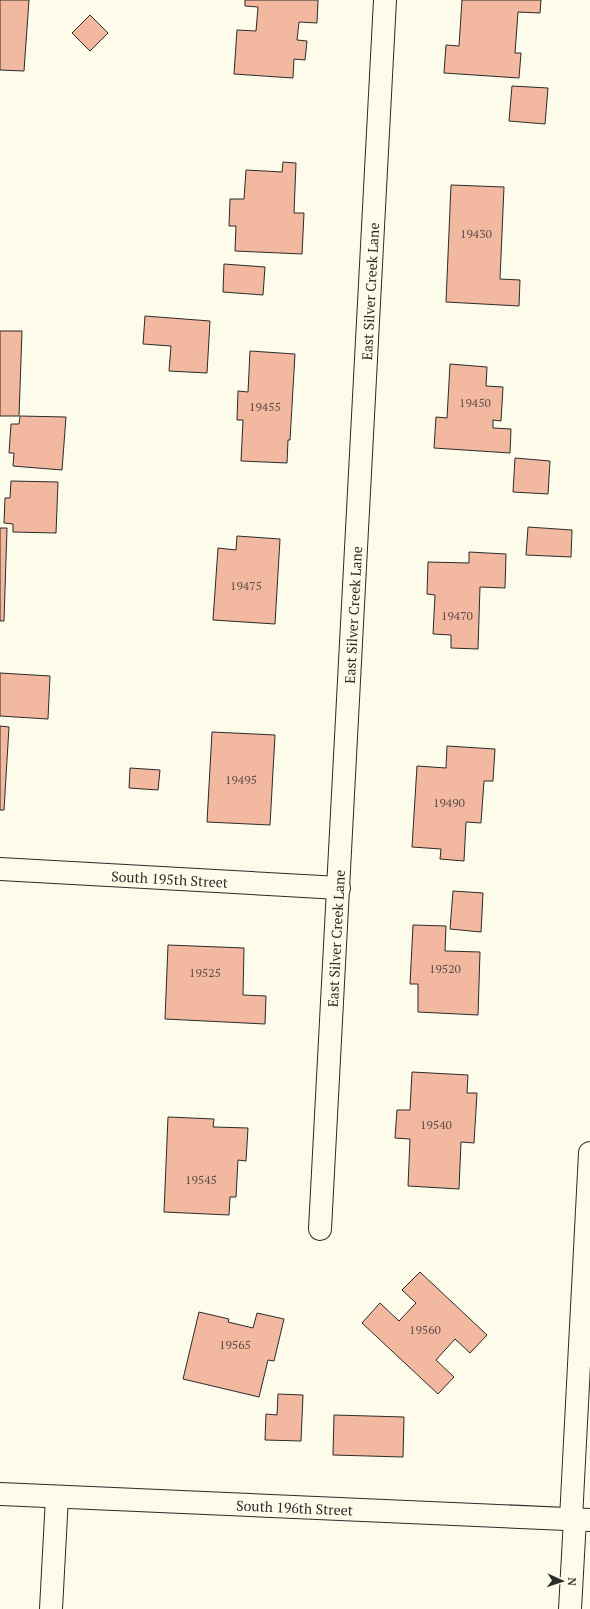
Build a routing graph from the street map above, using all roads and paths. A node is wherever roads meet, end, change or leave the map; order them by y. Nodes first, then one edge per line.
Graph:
1 (385, 0) edge
2 (0, 869) edge
3 (339, 888) junction
4 (590, 1153) edge
5 (320, 1229) dead end
6 (0, 1494) edge
7 (57, 1497) junction
8 (579, 1520) edge
9 (51, 1609) edge
10 (570, 1609) edge

1 - 3 street, East Silver Creek Lane
2 - 3 street, South 195th Street
3 - 5 street, East Silver Creek Lane
4 - 8 street
6 - 7 street, South 196th Street
7 - 8 street, South 196th Street
7 - 9 street
8 - 10 street

